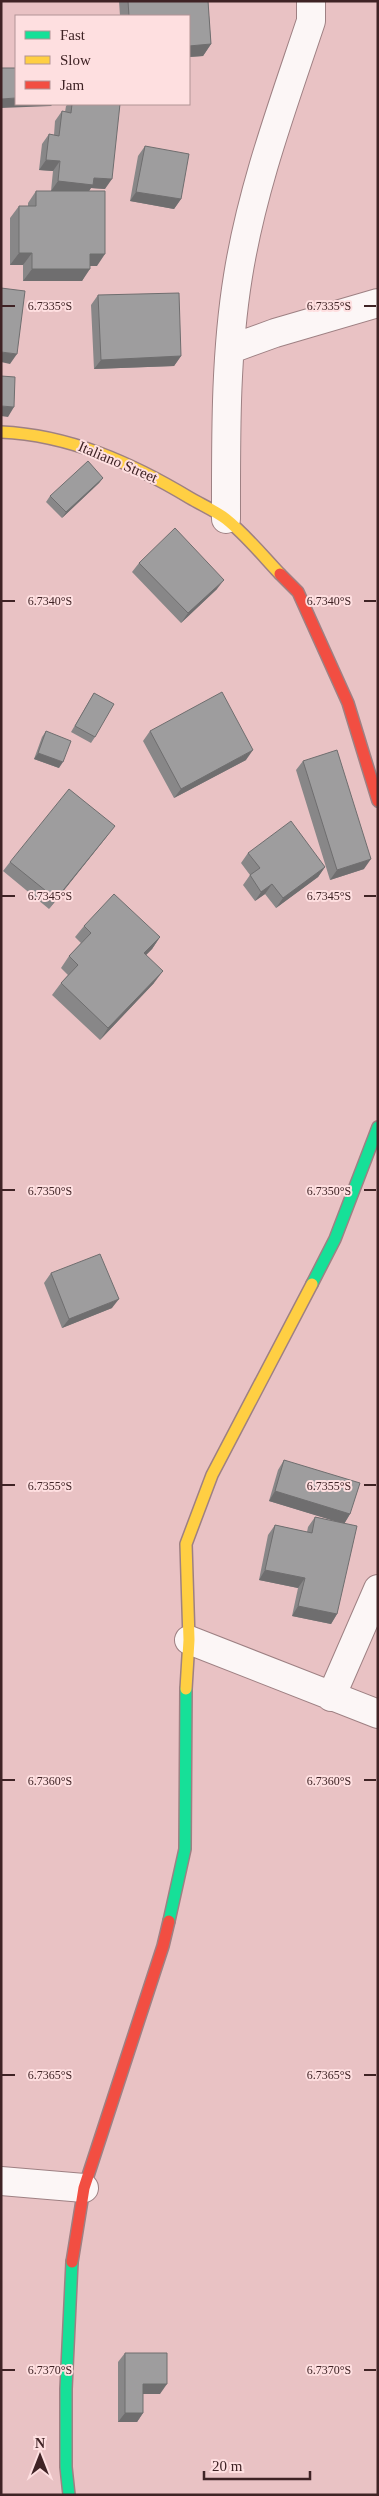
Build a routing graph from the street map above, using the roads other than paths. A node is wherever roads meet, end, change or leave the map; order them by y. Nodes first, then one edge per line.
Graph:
1 (311, 1) edge
2 (378, 303) edge
3 (231, 349) junction
4 (1, 432) edge
5 (226, 519) junction
6 (378, 801) edge
7 (378, 1126) edge
8 (378, 1589) edge
9 (189, 1640) junction
10 (331, 1697) junction
11 (378, 1714) edge
12 (1, 2181) edge
13 (84, 2188) junction
14 (69, 2495) edge

1 - 3 street
2 - 3 street
3 - 5 street
4 - 5 street, Italiano Street
5 - 6 street, Italiano Street
7 - 9 street
8 - 10 street
9 - 10 street
9 - 13 street
10 - 11 street
12 - 13 street
13 - 14 street

